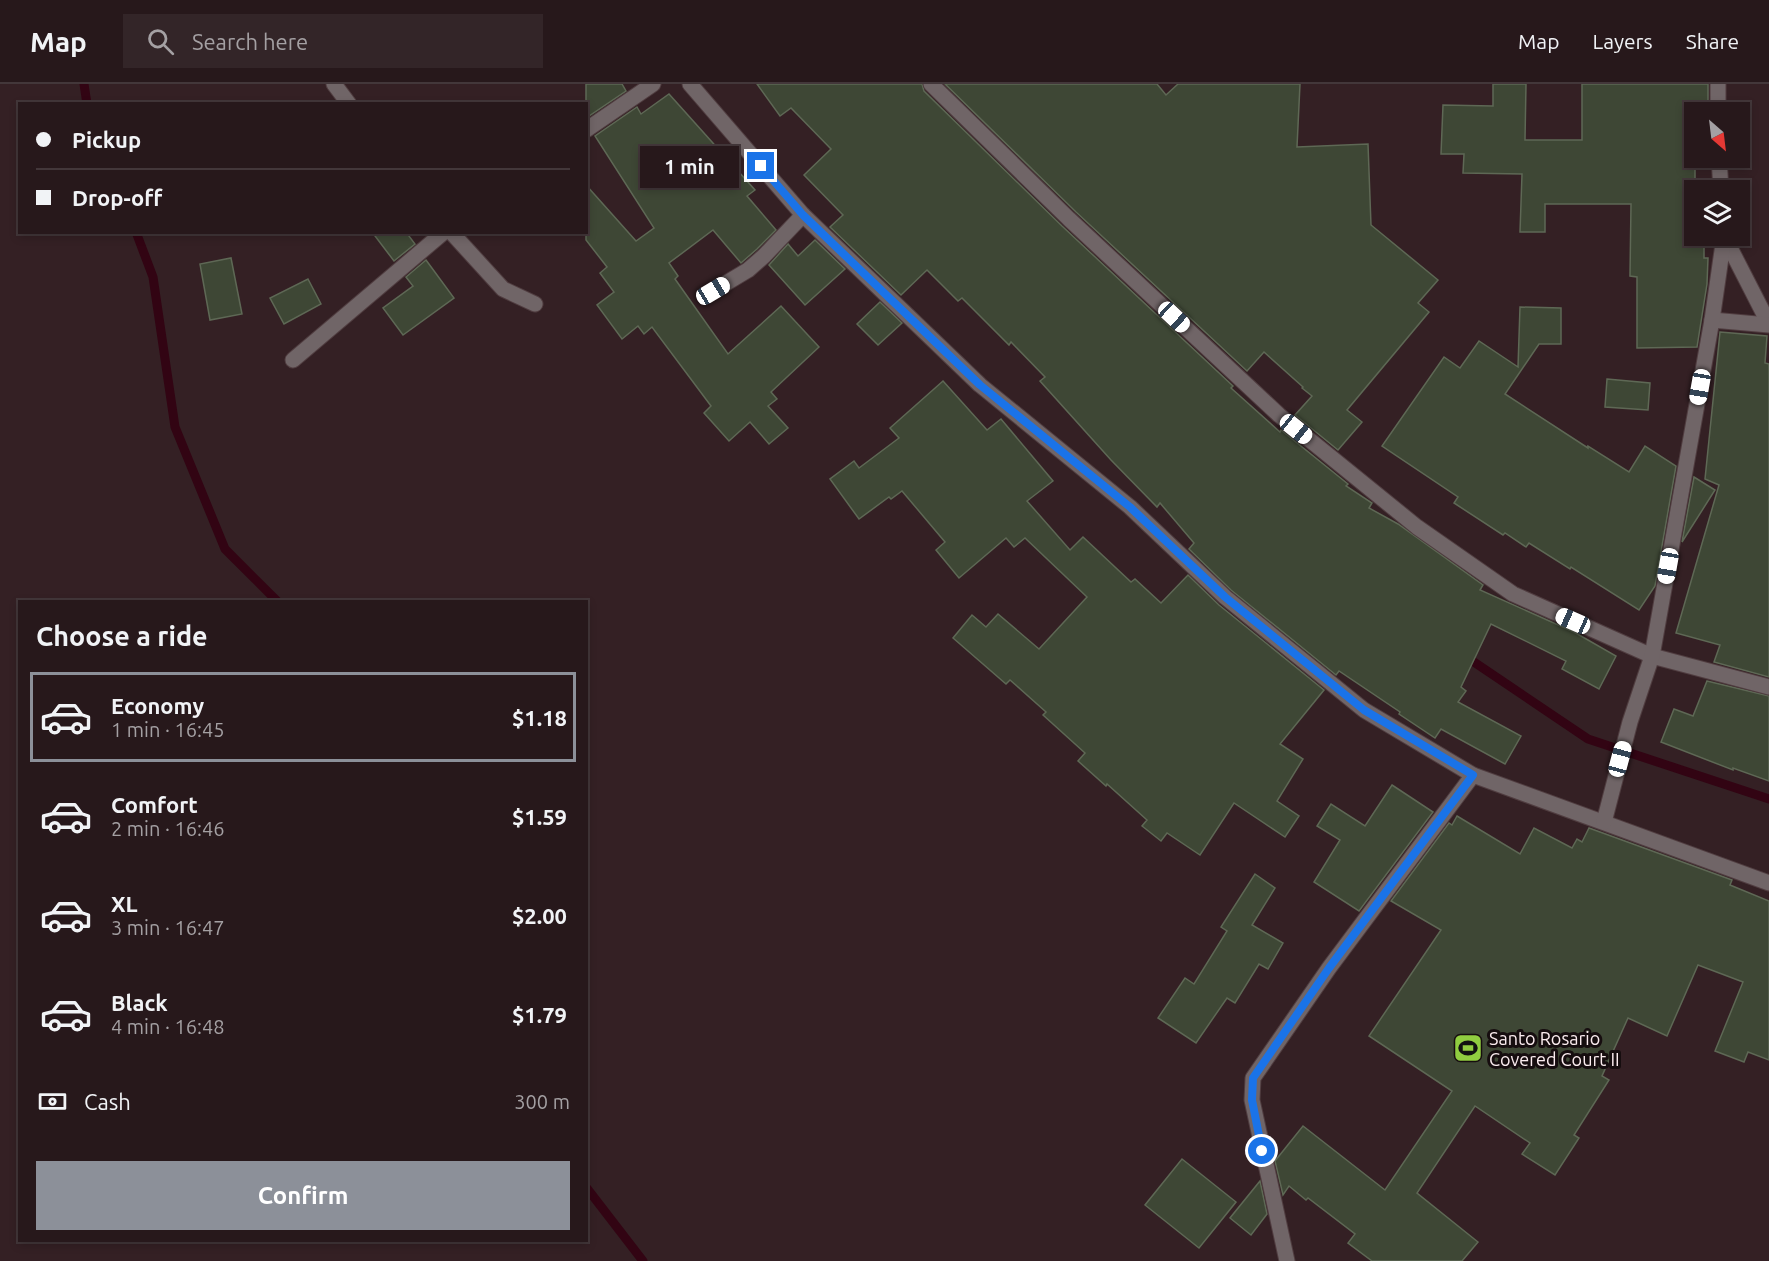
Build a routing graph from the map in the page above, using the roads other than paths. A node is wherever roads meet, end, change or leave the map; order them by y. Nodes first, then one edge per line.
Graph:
1 (334, 84) edge
2 (653, 84) edge
3 (690, 84) edge
4 (931, 84) edge
5 (1718, 84) edge
6 (348, 102) edge
7 (1718, 102) edge
8 (588, 129) edge
9 (803, 215) junction
10 (442, 234) edge
11 (453, 234) edge
12 (1723, 246) edge
13 (1729, 246) edge
14 (713, 291) dead end
15 (535, 304) dead end
16 (1712, 320) junction
17 (1769, 324) edge
18 (293, 360) dead end
19 (1652, 656) junction
20 (1769, 687) edge
21 (1473, 775) junction
22 (1604, 822) junction
23 (1769, 884) edge
24 (1287, 1261) edge

1 - 6 street
2 - 8 street
3 - 9 street
4 - 19 street
5 - 7 street
9 - 14 street
9 - 21 street
10 - 18 street
11 - 15 street
12 - 16 street
13 - 17 street
16 - 17 street
16 - 19 street
19 - 20 street
19 - 22 street
21 - 22 street
21 - 24 street
22 - 23 street

